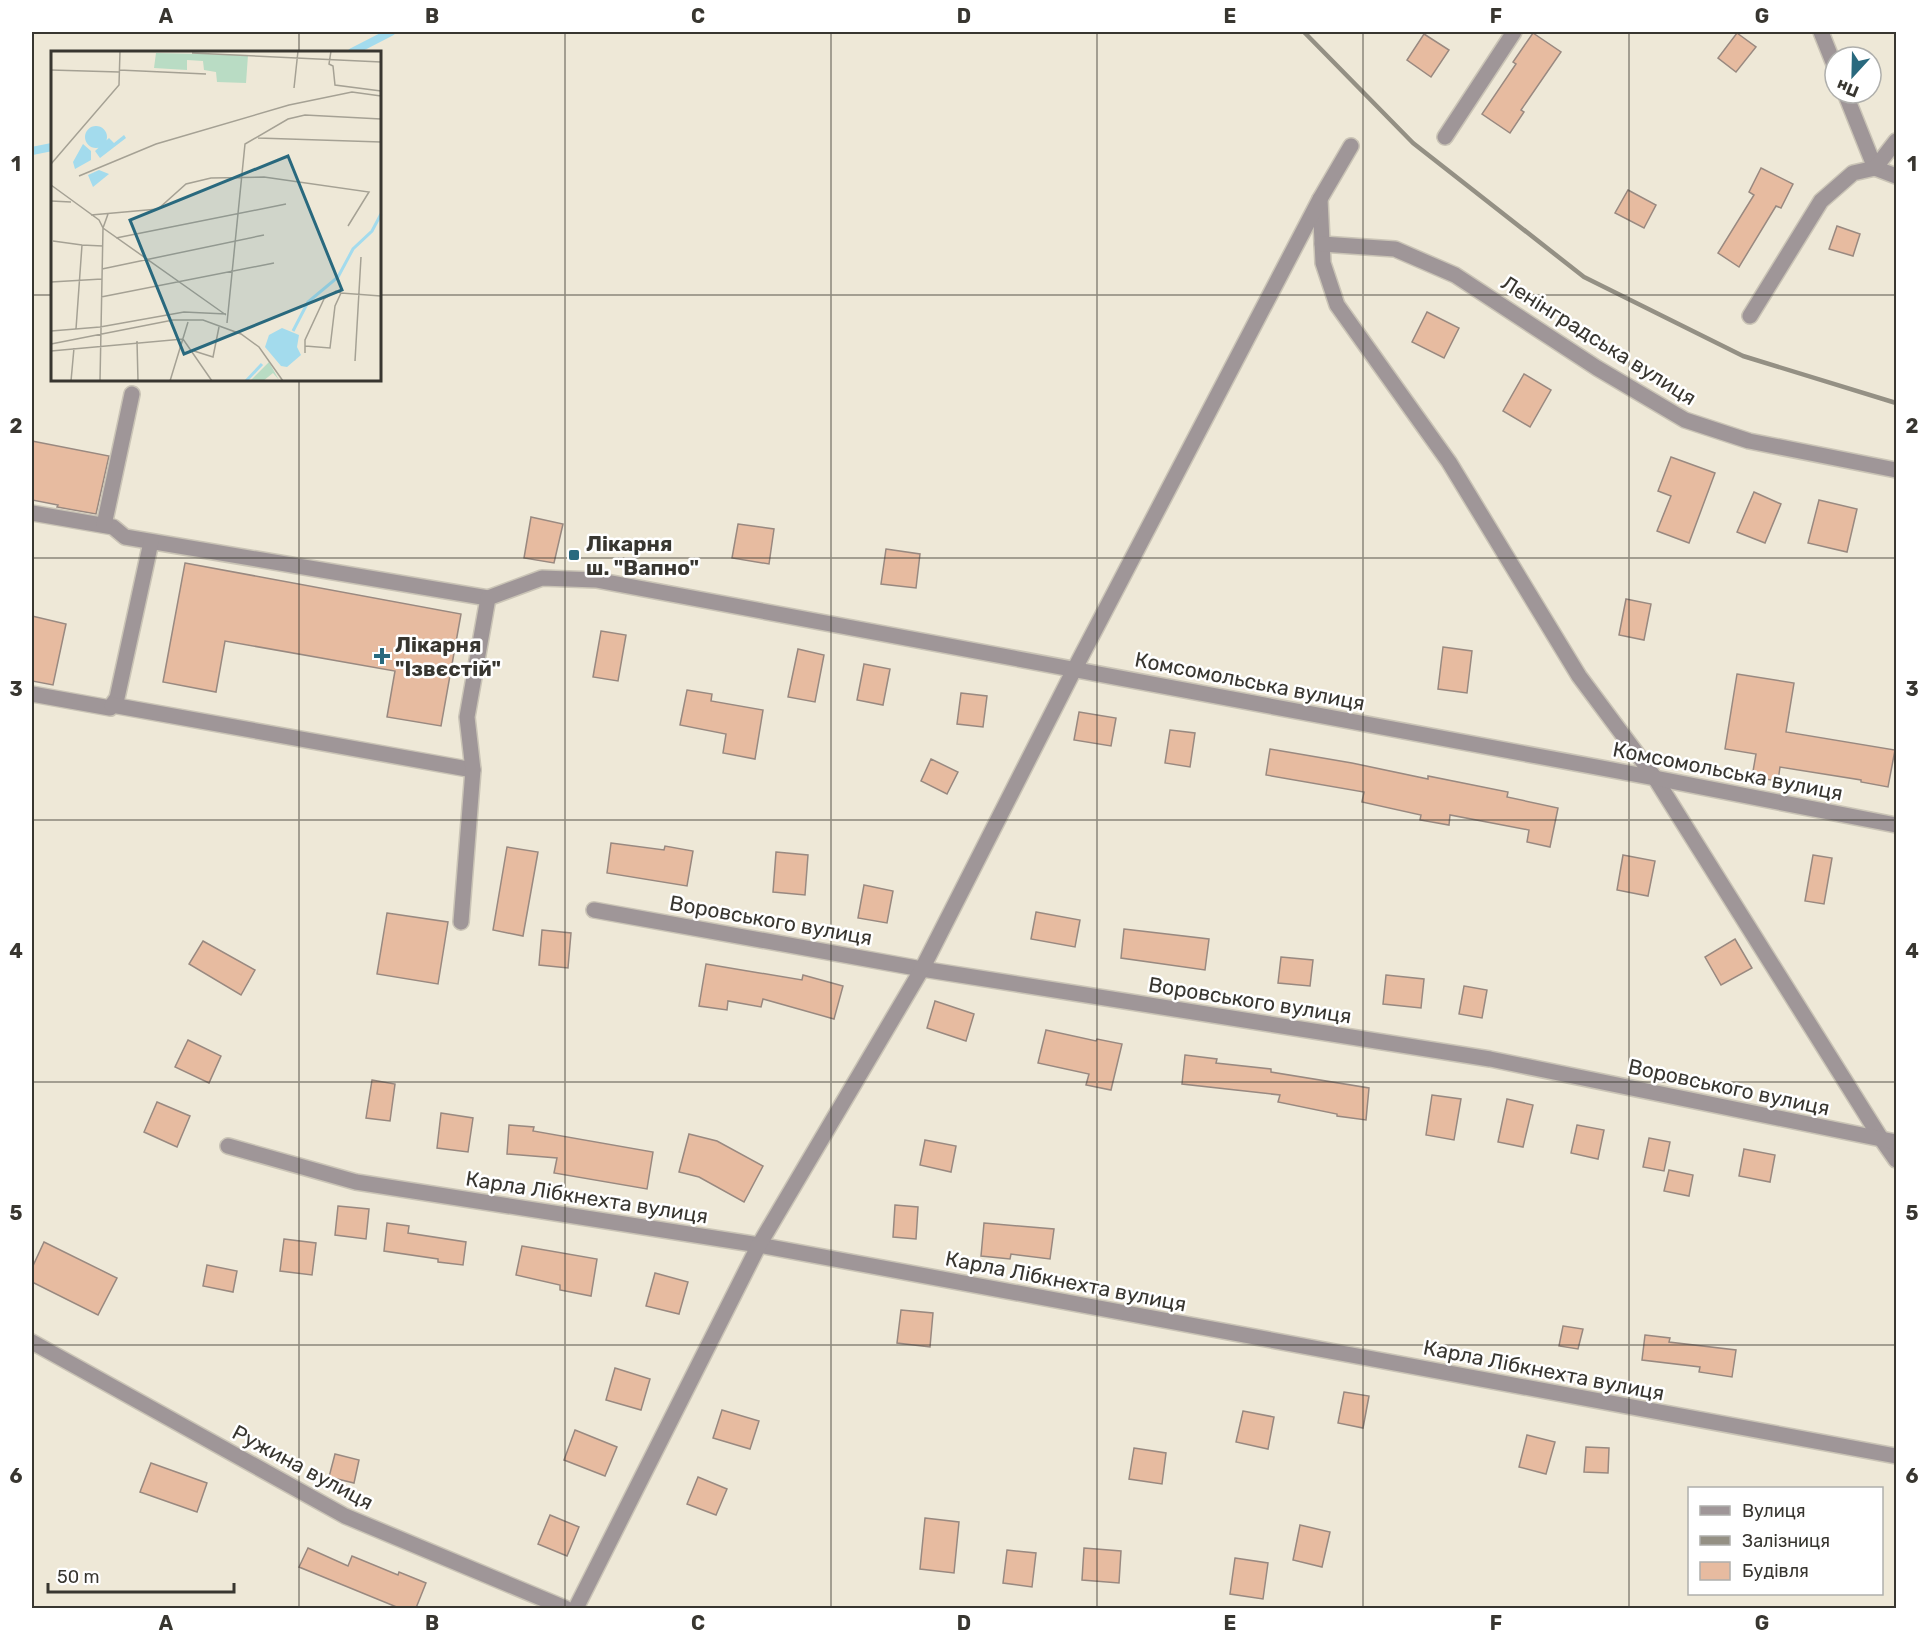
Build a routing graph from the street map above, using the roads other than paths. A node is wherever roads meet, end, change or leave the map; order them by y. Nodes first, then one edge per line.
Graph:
1 (1514, 32) edge
2 (1850, 105) edge
3 (1445, 137) dead end
4 (1896, 141) edge
5 (1351, 146) dead end
6 (1875, 168) junction
7 (1896, 176) edge
8 (1320, 199) junction
9 (1322, 244) junction
10 (1750, 316) dead end
11 (132, 394) dead end
12 (1896, 470) edge
13 (32, 513) edge
14 (104, 525) junction
15 (151, 542) junction
16 (488, 598) junction
17 (1074, 670) junction
18 (32, 694) edge
19 (112, 705) junction
20 (473, 770) junction
21 (1654, 778) junction
22 (1896, 825) edge
23 (594, 910) dead end
24 (461, 922) dead end
25 (922, 969) junction
26 (1889, 1141) edge
27 (228, 1146) dead end
28 (1896, 1160) edge
29 (759, 1245) junction
30 (32, 1342) edge
31 (1896, 1456) edge
32 (565, 1608) edge
33 (576, 1608) edge

1 - 3 street
2 - 6 street
4 - 6 street
5 - 8 street
6 - 7 street
6 - 10 street
8 - 9 street
8 - 17 street
9 - 12 street, Ленінградська вулиця
9 - 21 street
11 - 14 street
13 - 14 street
14 - 15 street
15 - 16 street
15 - 19 street
16 - 17 street, Комсомольська вулиця
16 - 20 street
17 - 21 street, Комсомольська вулиця
17 - 25 street
18 - 19 street
19 - 20 street
20 - 24 street
21 - 22 street, Комсомольська вулиця
21 - 26 street
23 - 25 street, Воровського вулиця
25 - 26 street, Воровського вулиця
25 - 29 street
26 - 28 street
27 - 29 street, Карла Лібкнехта вулиця
29 - 31 street, Карла Лібкнехта вулиця
29 - 33 street
30 - 32 street, Ружина вулиця

